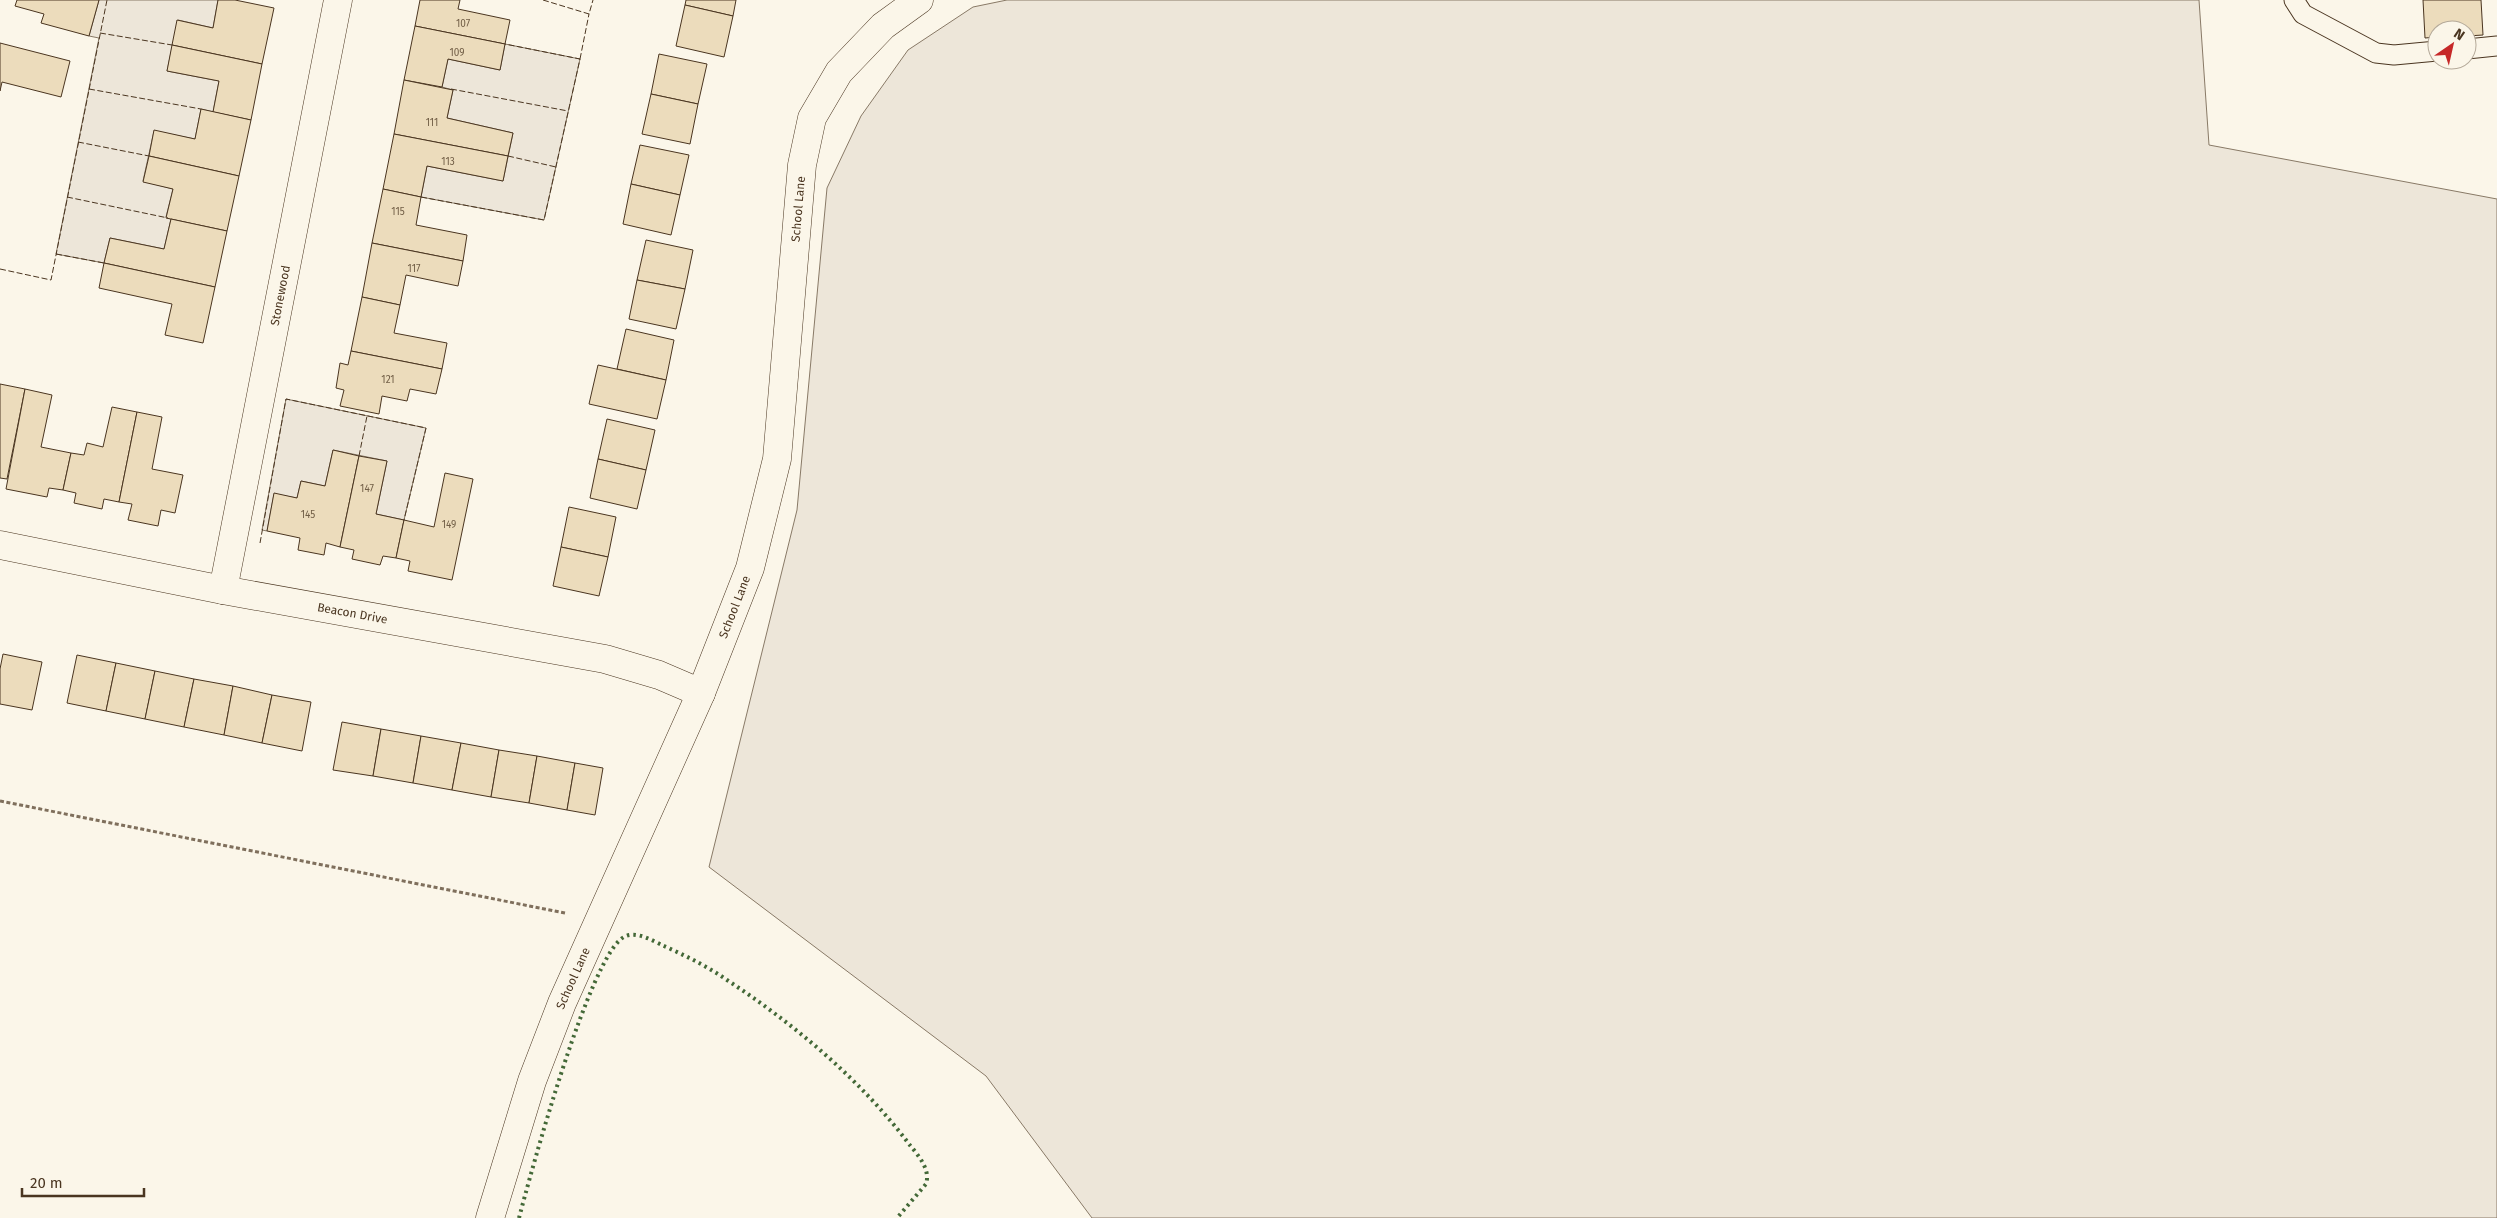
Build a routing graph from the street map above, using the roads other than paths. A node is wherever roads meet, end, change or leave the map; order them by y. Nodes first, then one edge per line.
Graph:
1 (338, 0) edge
2 (919, 0) edge
3 (2294, 0) edge
4 (2497, 46) edge
5 (2477, 48) edge
6 (2427, 52) edge
7 (0, 546) edge
8 (223, 590) junction
9 (701, 693) junction
10 (490, 1218) edge

1 - 8 street, Stonewood
2 - 9 street, School Lane
3 - 6 lane
4 - 5 lane
7 - 8 street, Beacon Drive
8 - 9 street, Beacon Drive
9 - 10 street, School Lane

